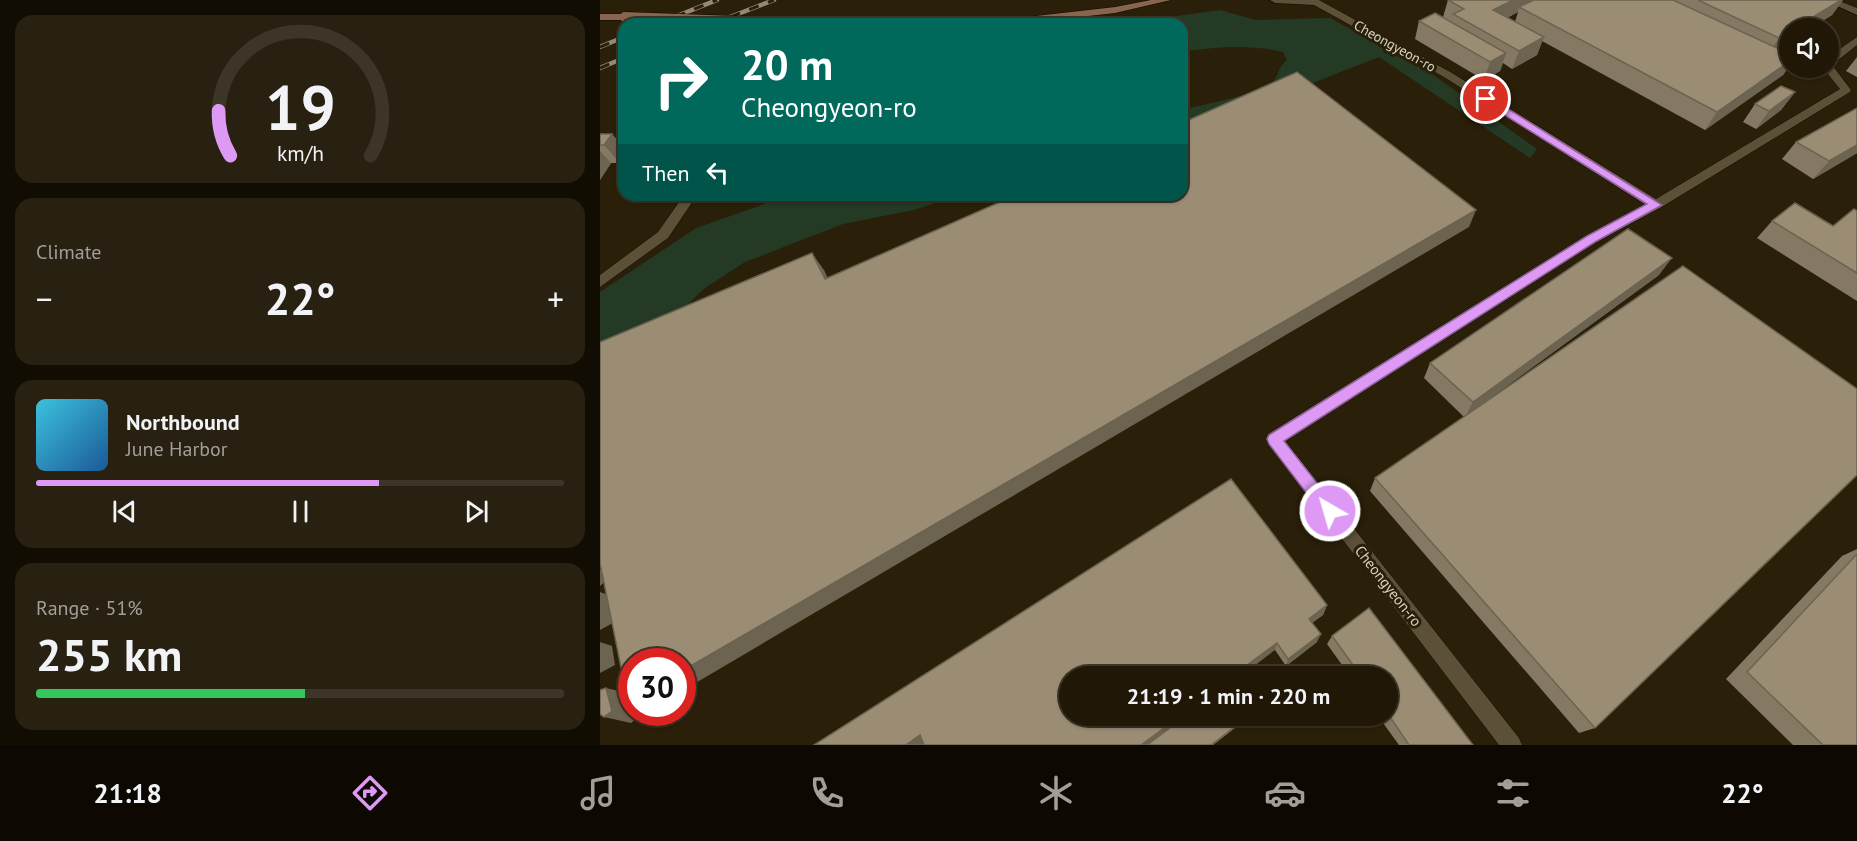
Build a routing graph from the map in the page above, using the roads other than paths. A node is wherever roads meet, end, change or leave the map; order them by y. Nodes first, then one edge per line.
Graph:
1 (1166, 0) edge
2 (1275, 0) edge
3 (1829, 0) edge
4 (1318, 1) edge
5 (1857, 12) edge
6 (600, 17) edge
7 (653, 18) edge
8 (1045, 18) edge
9 (1857, 40) edge
10 (1839, 56) edge
11 (1837, 78) edge
12 (687, 201) edge
13 (1656, 205) junction
14 (600, 282) edge
15 (1512, 745) edge

1 - 8 main road
2 - 4 street, Cheongyeon-ro
3 - 5 street
4 - 13 street, Cheongyeon-ro
6 - 7 main road, bridge
9 - 10 street, Cheongyeon-ro
11 - 13 street, Cheongyeon-ro
12 - 14 street
13 - 15 street, Cheongyeon-ro

